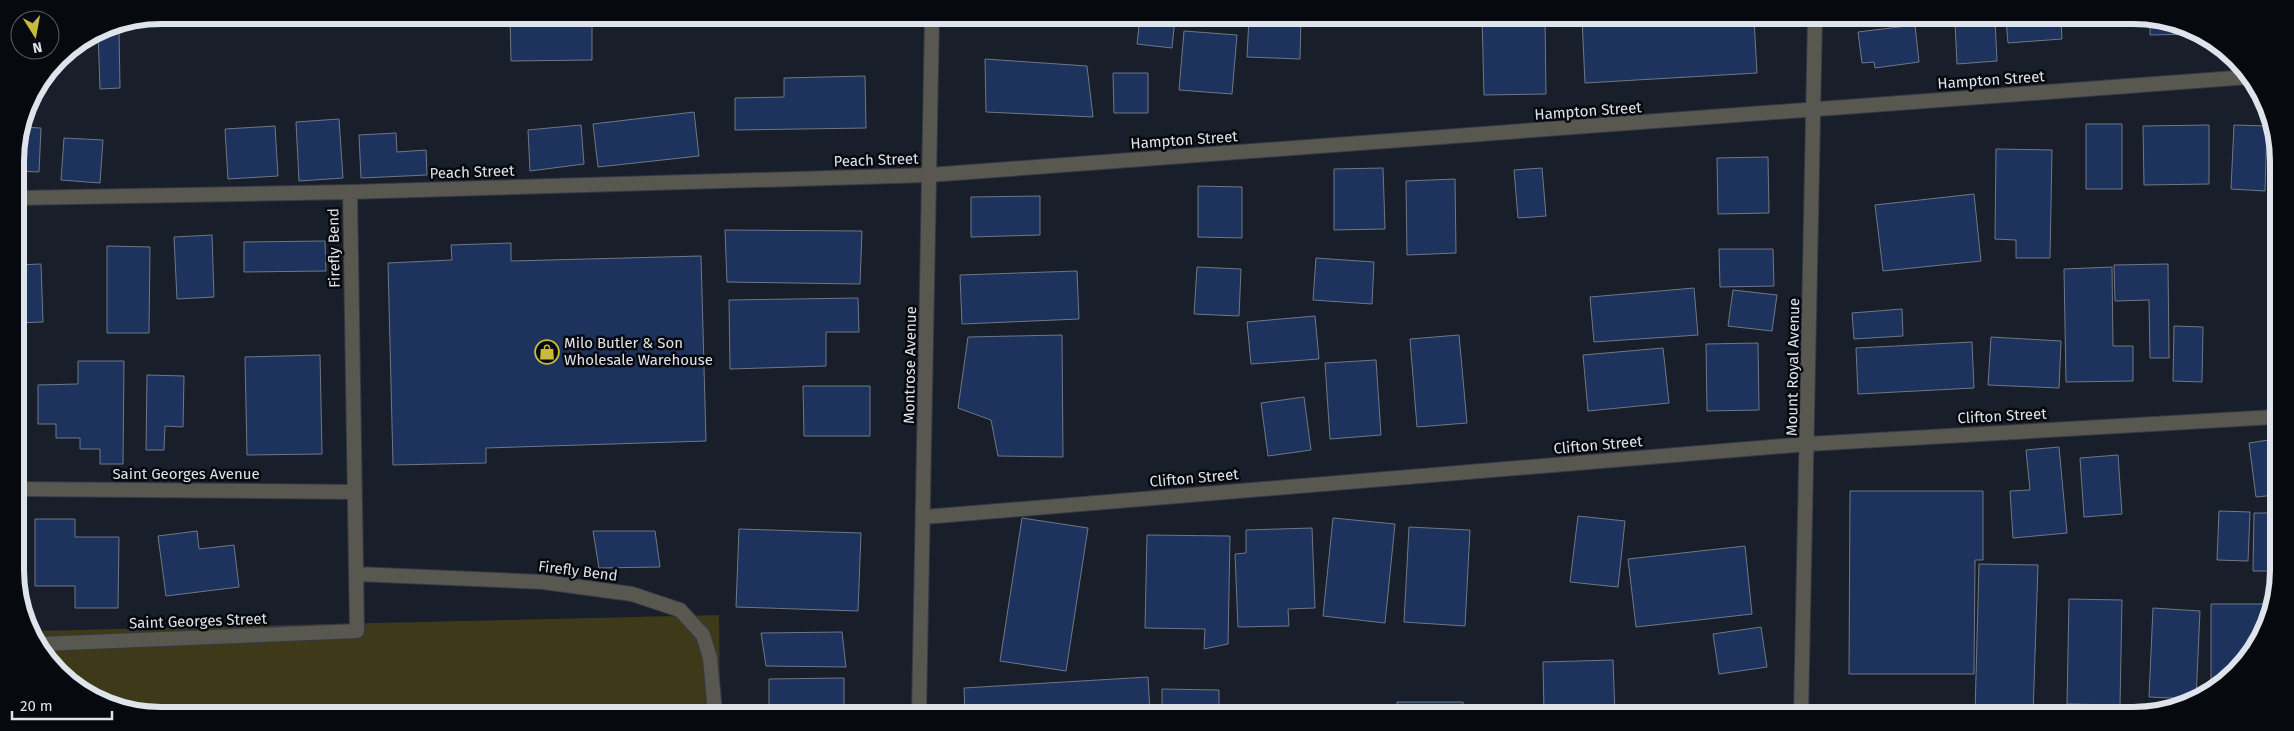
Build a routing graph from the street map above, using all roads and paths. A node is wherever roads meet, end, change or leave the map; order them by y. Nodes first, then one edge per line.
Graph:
1 (932, 24) edge
2 (1815, 24) edge
3 (2242, 78) edge
4 (1813, 110) junction
5 (928, 175) junction
6 (350, 192) junction
7 (24, 198) edge
8 (2270, 417) edge
9 (1808, 444) junction
10 (24, 489) edge
11 (354, 492) junction
12 (924, 517) junction
13 (356, 574) junction
14 (357, 631) joint
15 (46, 644) edge
16 (715, 707) edge
17 (919, 707) edge
18 (1801, 707) edge

1 - 5 street, Montrose Avenue
2 - 4 street, Mount Royal Avenue
3 - 4 street, Hampton Street
4 - 5 street, Hampton Street
4 - 9 street, Mount Royal Avenue
5 - 6 street, Peach Street
5 - 12 street, Montrose Avenue
6 - 7 street, Peach Street
6 - 11 street, Firefly Bend
8 - 9 street, Clifton Street
9 - 12 street, Clifton Street
9 - 18 street, Mount Royal Avenue
10 - 11 street, Saint Georges Avenue
11 - 13 street, Firefly Bend
12 - 17 street, Montrose Avenue
13 - 14 street, Firefly Bend
13 - 16 street, Firefly Bend
14 - 15 street, Saint Georges Street

